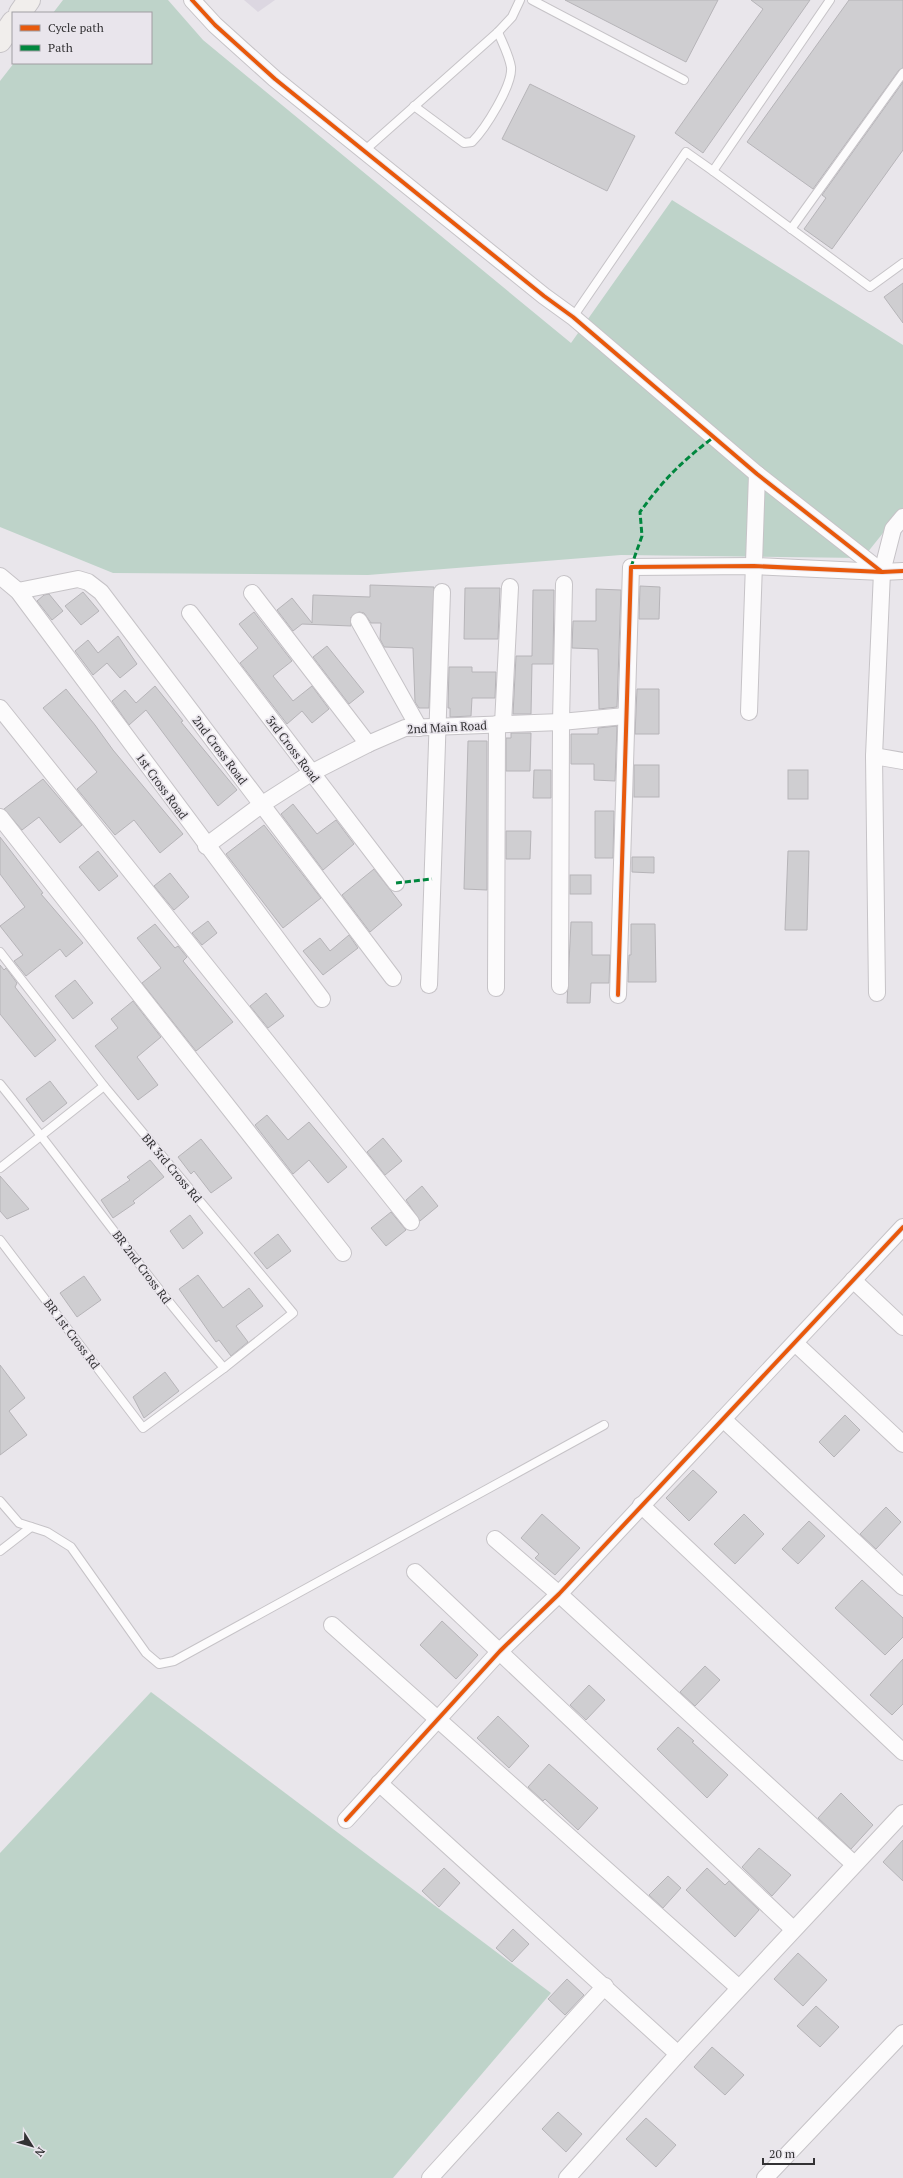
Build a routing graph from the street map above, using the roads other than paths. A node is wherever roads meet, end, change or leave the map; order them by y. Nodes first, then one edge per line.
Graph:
1 (29, 0) edge
2 (192, 0) edge
3 (520, 0) edge
4 (532, 0) edge
5 (830, 0) edge
6 (21, 12) edge
7 (12, 23) edge
8 (498, 32) junction
9 (0, 41) edge
10 (903, 73) edge
11 (684, 80) dead end
12 (414, 106) junction
13 (364, 151) junction
14 (713, 171) junction
15 (791, 229) junction
16 (903, 264) edge
17 (573, 317) junction
18 (757, 474) junction
19 (903, 516) edge
20 (754, 566) junction
21 (903, 571) edge
22 (882, 572) junction
23 (0, 576) edge
24 (564, 584) dead end
25 (510, 587) dead end
26 (18, 591) junction
27 (442, 592) dead end
28 (252, 593) dead end
29 (190, 613) dead end
30 (359, 621) dead end
31 (0, 708) edge
32 (749, 712) dead end
33 (625, 716) junction
34 (561, 722) junction
35 (500, 724) junction
36 (419, 728) junction
37 (438, 728) junction
38 (368, 744) junction
39 (874, 756) junction
40 (903, 761) edge
41 (311, 773) junction
42 (261, 804) junction
43 (0, 817) edge
44 (206, 846) junction
45 (396, 883) dead end
46 (0, 952) edge
47 (393, 978) dead end
48 (429, 984) dead end
49 (560, 986) dead end
50 (496, 988) dead end
51 (877, 993) dead end
52 (618, 995) dead end
53 (322, 999) dead end
54 (0, 1084) edge
55 (104, 1086) junction
56 (42, 1136) junction
57 (0, 1168) edge
58 (411, 1222) dead end
59 (903, 1227) edge
60 (0, 1240) edge
61 (344, 1253) dead end
62 (853, 1280) junction
63 (903, 1327) edge
64 (795, 1343) junction
65 (224, 1368) junction
66 (723, 1419) junction
67 (604, 1425) dead end
68 (903, 1444) edge
69 (0, 1501) edge
70 (641, 1505) junction
71 (31, 1526) junction
72 (495, 1539) dead end
73 (0, 1551) edge
74 (416, 1572) dead end
75 (903, 1587) edge
76 (559, 1594) junction
77 (332, 1625) dead end
78 (500, 1650) junction
79 (440, 1719) junction
80 (903, 1752) edge
81 (379, 1783) junction
82 (903, 1813) edge
83 (346, 1820) dead end
84 (854, 1864) junction
85 (793, 1929) junction
86 (605, 1986) junction
87 (739, 1988) junction
88 (903, 2033) edge
89 (678, 2054) junction
90 (430, 2178) edge
91 (567, 2178) edge
92 (764, 2178) edge

1 - 6 street
2 - 13 street
3 - 8 lane
4 - 11 lane
5 - 14 lane
7 - 9 street
8 - 12 lane
8 - 12 lane
10 - 15 lane
12 - 13 lane
13 - 17 street
14 - 15 lane
14 - 17 lane
15 - 16 lane
17 - 18 street
18 - 20 street
18 - 22 street
19 - 22 street
20 - 22 street
20 - 32 street
20 - 33 street
21 - 22 street
22 - 39 street
23 - 26 street, 1st Cross Road
24 - 34 street
25 - 35 street
26 - 42 street, 2nd Cross Road
26 - 44 street, 1st Cross Road
27 - 37 street
28 - 38 street
29 - 41 street, 3rd Cross Road
30 - 36 street
31 - 58 street
33 - 34 street, 2nd Main Road
33 - 52 street
34 - 35 street, 2nd Main Road
34 - 49 street
35 - 37 street, 2nd Main Road
35 - 50 street
36 - 37 street, 2nd Main Road
36 - 38 street, 2nd Main Road
37 - 48 street
38 - 41 street, 2nd Main Road
39 - 40 street
39 - 51 street
41 - 42 street, 2nd Main Road
41 - 45 street, 3rd Cross Road
42 - 44 street, 2nd Main Road
42 - 47 street, 2nd Cross Road
43 - 61 street
44 - 53 street, 1st Cross Road
46 - 55 lane, BR 3rd Cross Rd
54 - 56 lane, BR 2nd Cross Rd
55 - 56 lane
55 - 65 lane, BR 3rd Cross Rd
56 - 57 lane
56 - 65 lane, BR 2nd Cross Rd
59 - 62 street
60 - 65 lane, BR 1st Cross Rd
62 - 63 street
62 - 64 street
64 - 66 street
64 - 68 street
66 - 70 street
66 - 75 street
67 - 71 lane
69 - 71 lane
70 - 76 street
70 - 80 street
71 - 73 lane
72 - 76 street
74 - 78 street
76 - 78 street
76 - 84 street
77 - 79 street
78 - 79 street
78 - 85 street
79 - 81 street
79 - 87 street
81 - 83 street
81 - 86 street
82 - 84 street
84 - 85 street
85 - 87 street
86 - 89 street
86 - 90 street
87 - 89 street
88 - 92 street
89 - 91 street

